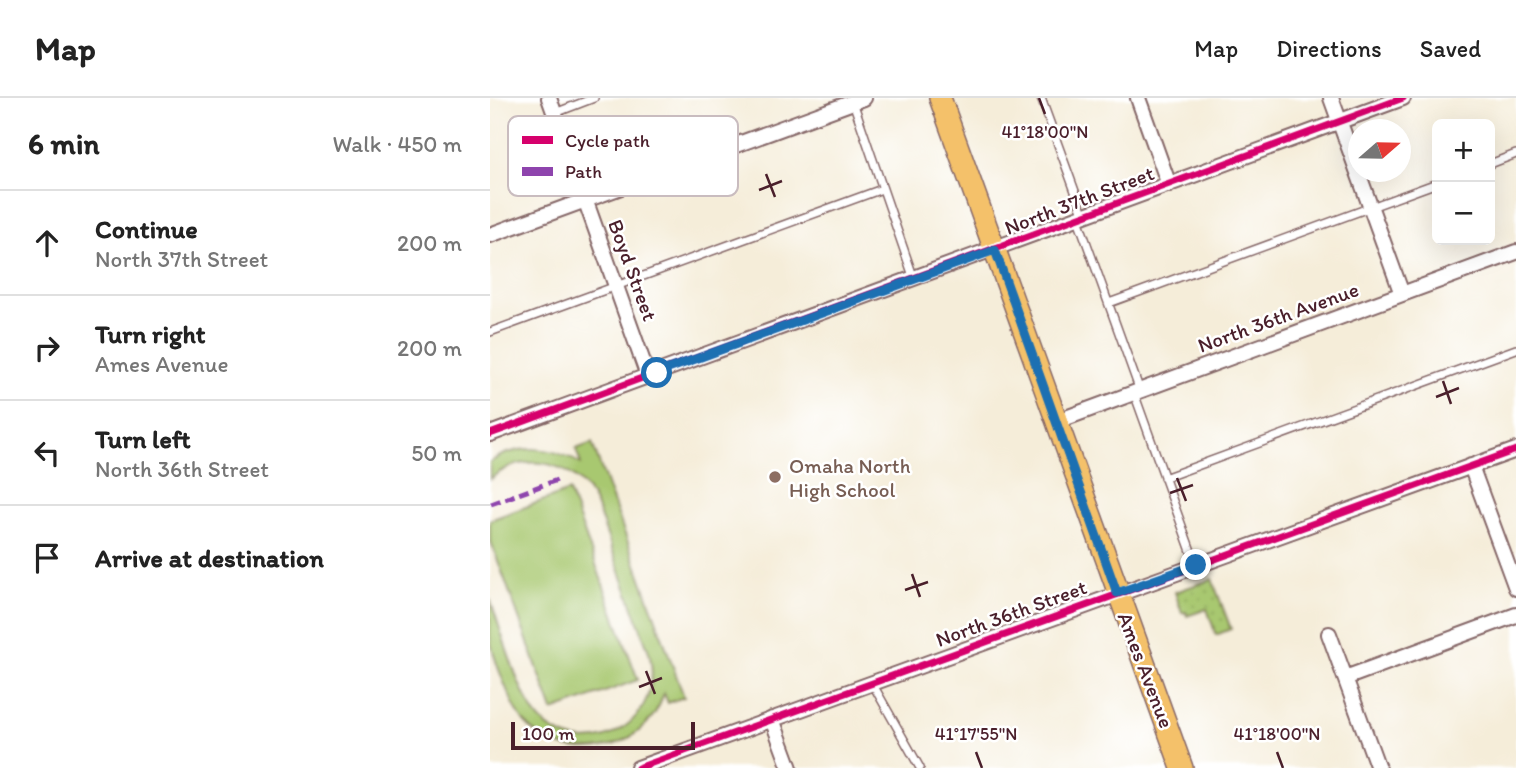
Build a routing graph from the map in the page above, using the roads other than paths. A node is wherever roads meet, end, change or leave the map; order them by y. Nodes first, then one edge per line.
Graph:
1 (549, 98) edge
2 (594, 98) edge
3 (940, 98) edge
4 (1041, 98) edge
5 (1138, 98) edge
6 (1331, 98) edge
7 (1403, 98) edge
8 (857, 99) edge
9 (554, 113) junction
10 (555, 116) edge
11 (1340, 121) junction
12 (738, 143) edge
13 (1516, 154) edge
14 (1495, 162) edge
15 (1169, 184) junction
16 (1432, 185) edge
17 (882, 189) junction
18 (584, 196) edge
19 (596, 196) edge
20 (585, 200) junction
21 (1371, 207) junction
22 (1081, 218) junction
23 (490, 235) edge
24 (995, 250) junction
25 (1516, 252) edge
26 (914, 280) junction
27 (616, 285) junction
28 (1402, 294) junction
29 (1109, 303) junction
30 (490, 332) edge
31 (1516, 349) edge
32 (648, 376) junction
33 (1137, 392) junction
34 (1055, 422) junction
35 (490, 434) edge
36 (1516, 450) edge
37 (1471, 466) junction
38 (1164, 478) junction
39 (1196, 565) junction
40 (1516, 588) edge
41 (1117, 593) junction
42 (1516, 615) edge
43 (1329, 634) dead end
44 (1345, 678) junction
45 (872, 683) junction
46 (772, 719) junction
47 (638, 768) edge
48 (790, 768) edge
49 (920, 768) edge
50 (1182, 768) edge
51 (1378, 768) edge

1 - 9 street, Boyd Street
2 - 9 lane
3 - 24 main road, Ames Avenue
4 - 22 lane
5 - 15 street
6 - 11 street
7 - 11 street, North 37th Street
8 - 12 street
8 - 17 lane
9 - 10 street, Boyd Street
11 - 15 street, North 37th Street
11 - 21 street
13 - 14 lane
15 - 22 street, North 37th Street
16 - 21 lane
17 - 26 lane
17 - 27 lane
18 - 20 street, Boyd Street
19 - 20 street
20 - 23 street
20 - 27 street, Boyd Street
21 - 28 street
21 - 29 lane
22 - 24 street, North 37th Street
22 - 29 lane
24 - 26 street, North 37th Street
24 - 34 main road, Ames Avenue
25 - 28 street, North 36th Avenue
26 - 32 street, North 37th Street
27 - 30 lane
27 - 32 street, Boyd Street
28 - 33 street, North 36th Avenue
29 - 33 lane
31 - 38 lane
32 - 35 street, North 37th Street
33 - 34 street, North 36th Avenue
33 - 38 lane
34 - 41 main road, Ames Avenue
36 - 37 street, North 36th Street
37 - 39 street, North 36th Street
37 - 40 street
38 - 39 lane
39 - 41 street, North 36th Street
41 - 45 street, North 36th Street
41 - 50 main road, Ames Avenue
42 - 44 street
43 - 44 street
44 - 51 street
45 - 46 street, North 36th Street
45 - 49 lane
46 - 47 street, North 36th Street
46 - 48 street

